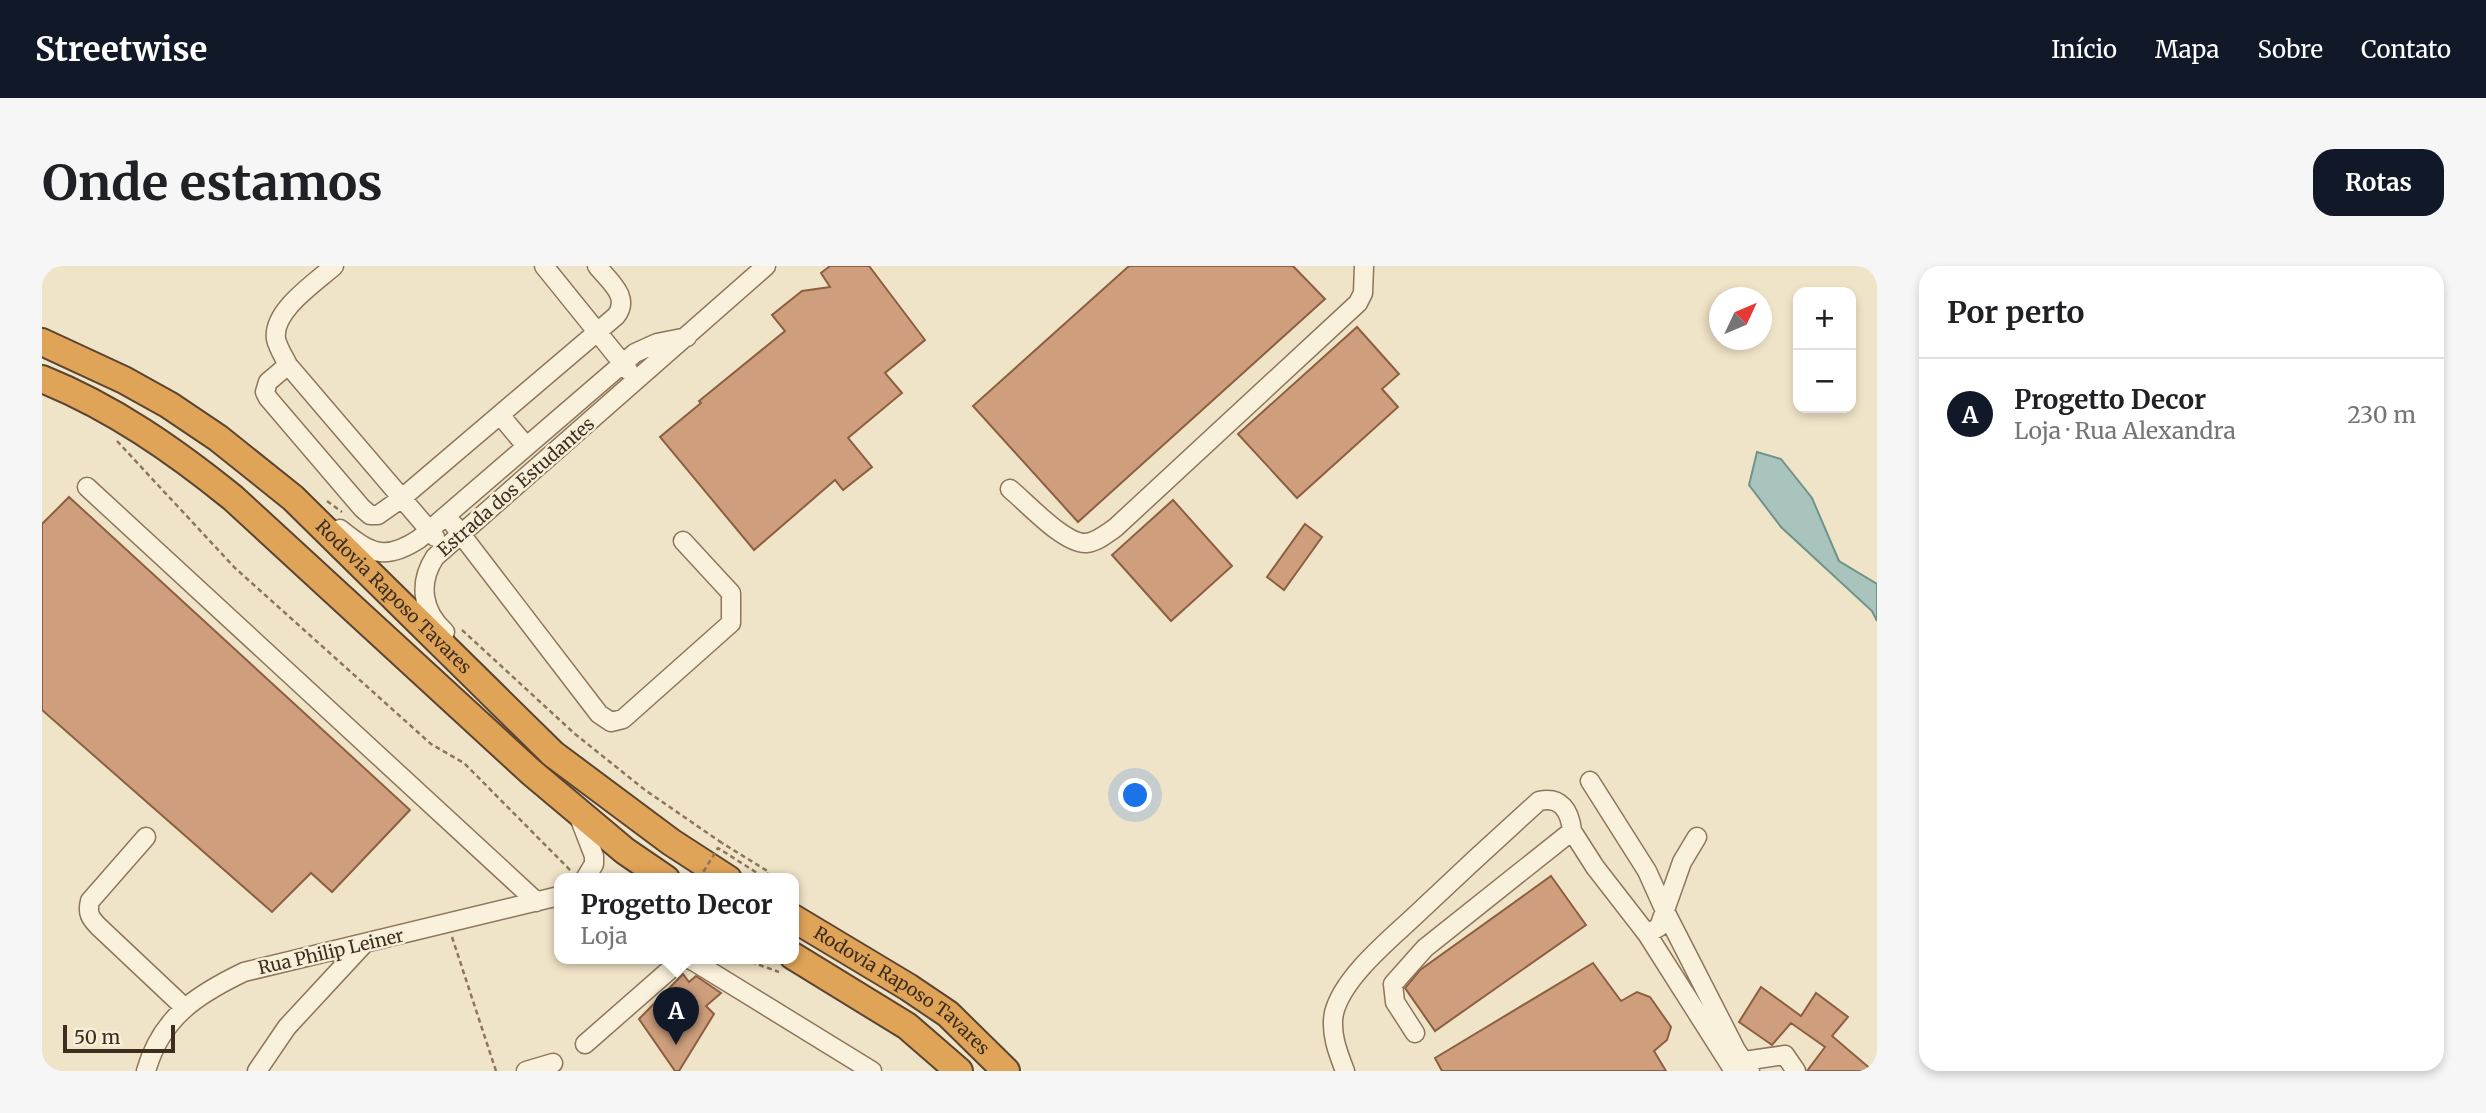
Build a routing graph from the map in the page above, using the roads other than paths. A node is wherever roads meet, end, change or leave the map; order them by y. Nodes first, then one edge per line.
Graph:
1 (334, 266) edge
2 (544, 266) edge
3 (597, 266) edge
4 (765, 266) edge
5 (1364, 266) edge
6 (598, 333) junction
7 (687, 337) junction
8 (42, 342) edge
9 (622, 363) junction
10 (288, 365) junction
11 (42, 379) edge
12 (637, 381) junction
13 (500, 415) junction
14 (218, 438) junction
15 (526, 446) junction
16 (87, 487) dead end
17 (1010, 489) dead end
18 (402, 498) junction
19 (446, 514) junction
20 (428, 530) junction
21 (460, 533) junction
22 (683, 541) dead end
23 (444, 548) junction
24 (553, 754) junction
25 (1590, 781) dead end
26 (576, 811) junction
27 (1572, 831) junction
28 (146, 836) dead end
29 (1697, 837) dead end
30 (589, 873) edge
31 (657, 873) edge
32 (718, 873) edge
33 (551, 899) edge
34 (1665, 911) junction
35 (799, 923) edge
36 (1647, 934) junction
37 (363, 945) junction
38 (799, 960) edge
39 (676, 964) edge
40 (698, 964) edge
41 (185, 1008) junction
42 (1415, 1033) dead end
43 (586, 1044) dead end
44 (553, 1063) dead end
45 (1743, 1068) edge
46 (145, 1071) edge
47 (257, 1071) edge
48 (526, 1071) edge
49 (872, 1071) edge
50 (960, 1071) edge
51 (1006, 1071) edge
52 (1345, 1071) edge
53 (1796, 1071) edge

1 - 10 street
2 - 6 street
3 - 6 street
4 - 7 street, Estrada dos Estudantes
5 - 17 street
6 - 9 street
6 - 13 street
7 - 9 street, Estrada dos Estudantes
7 - 12 street, Estrada dos Estudantes
8 - 14 highway, Rodovia Raposo Tavares
9 - 12 street
9 - 15 street, Estrada dos Estudantes
10 - 18 street
10 - 18 street
11 - 26 highway, Rodovia Raposo Tavares
12 - 21 street, Estrada dos Estudantes
13 - 15 street
13 - 18 street
14 - 20 street, Estrada dos Estudantes
14 - 24 highway, Rodovia Raposo Tavares
15 - 19 street, Estrada dos Estudantes
16 - 33 street
18 - 20 street
19 - 20 street, Estrada dos Estudantes
19 - 21 street
20 - 23 street
21 - 22 street
21 - 23 street, Estrada dos Estudantes
23 - 24 street, Estrada dos Estudantes
24 - 32 highway, Rodovia Raposo Tavares
25 - 34 street
26 - 30 street
26 - 31 highway, Rodovia Raposo Tavares
27 - 36 street
27 - 42 street
27 - 52 street
28 - 41 street
29 - 34 street
33 - 37 street, Rua Philip Leiner
34 - 36 street
34 - 45 street
35 - 51 highway, Rodovia Raposo Tavares
36 - 45 street
37 - 41 street, Rua Philip Leiner
37 - 47 street
38 - 50 highway, Rodovia Raposo Tavares
39 - 43 street
40 - 49 street
41 - 46 street, Rua Philip Leiner
44 - 48 street
45 - 53 street

